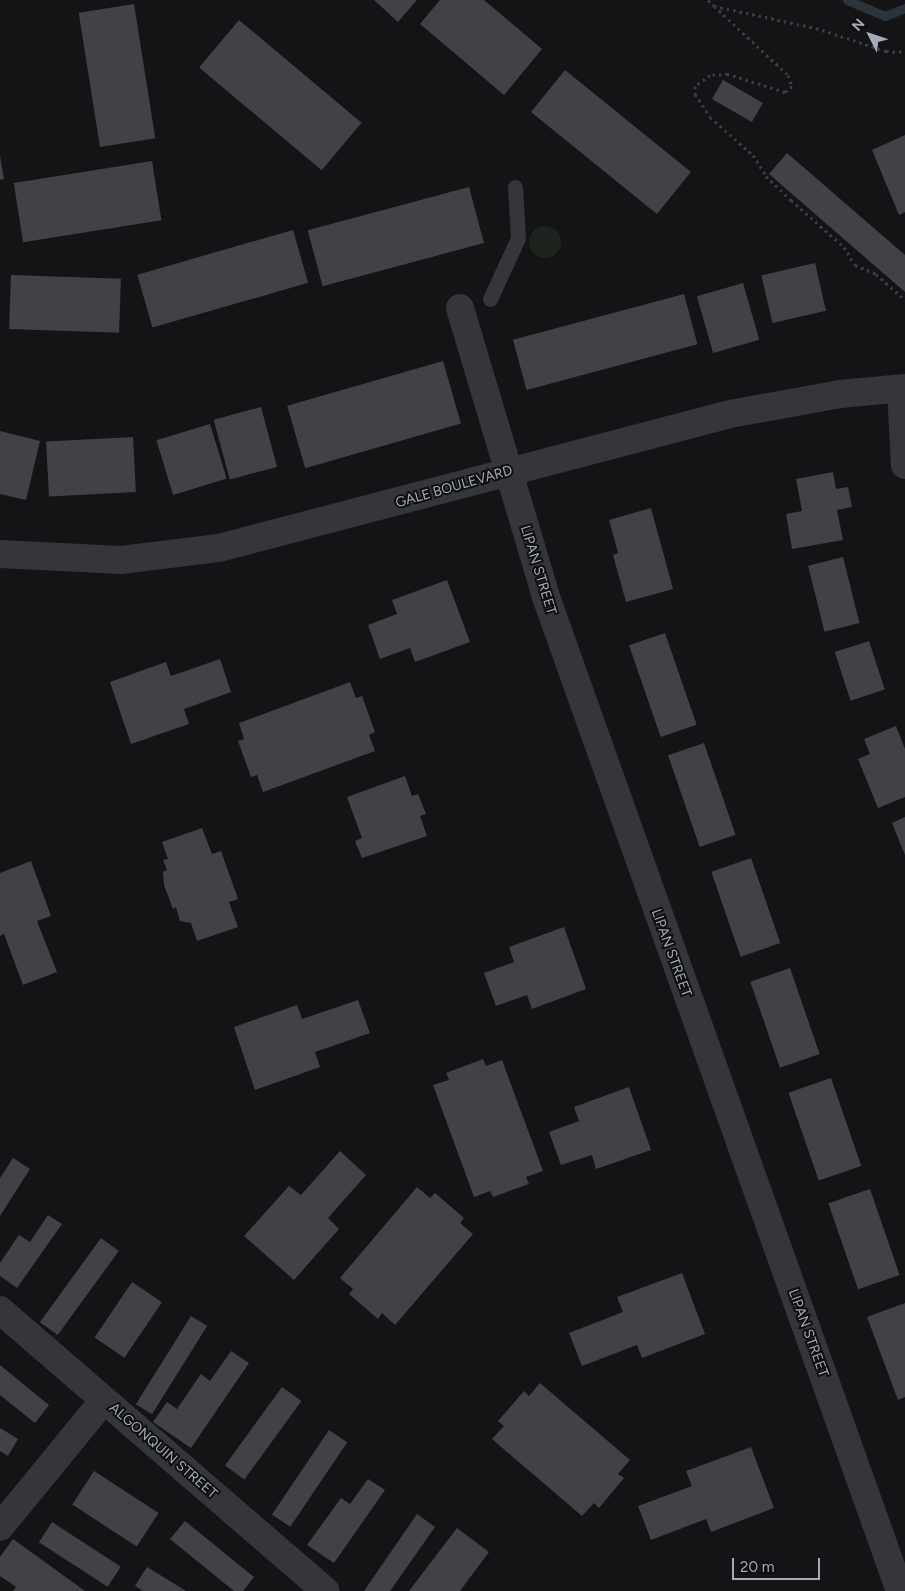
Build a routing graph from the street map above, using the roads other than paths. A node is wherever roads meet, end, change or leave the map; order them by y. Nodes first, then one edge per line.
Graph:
1 (515, 187) dead end
2 (490, 299) dead end
3 (460, 308) dead end
4 (903, 388) edge
5 (905, 465) edge
6 (508, 472) junction
7 (0, 554) edge
8 (0, 1310) edge
9 (104, 1400) junction
10 (0, 1527) edge
11 (297, 1582) edge
12 (326, 1591) edge
13 (900, 1591) edge

1 - 2 lane
3 - 6 street, LIPAN STREET
4 - 5 street
4 - 6 street, GALE BOULEVARD
6 - 7 street, GALE BOULEVARD
6 - 13 street, LIPAN STREET
8 - 9 street, ALGONQUIN STREET
9 - 10 street
9 - 11 street, ALGONQUIN STREET
11 - 12 street, ALGONQUIN STREET

